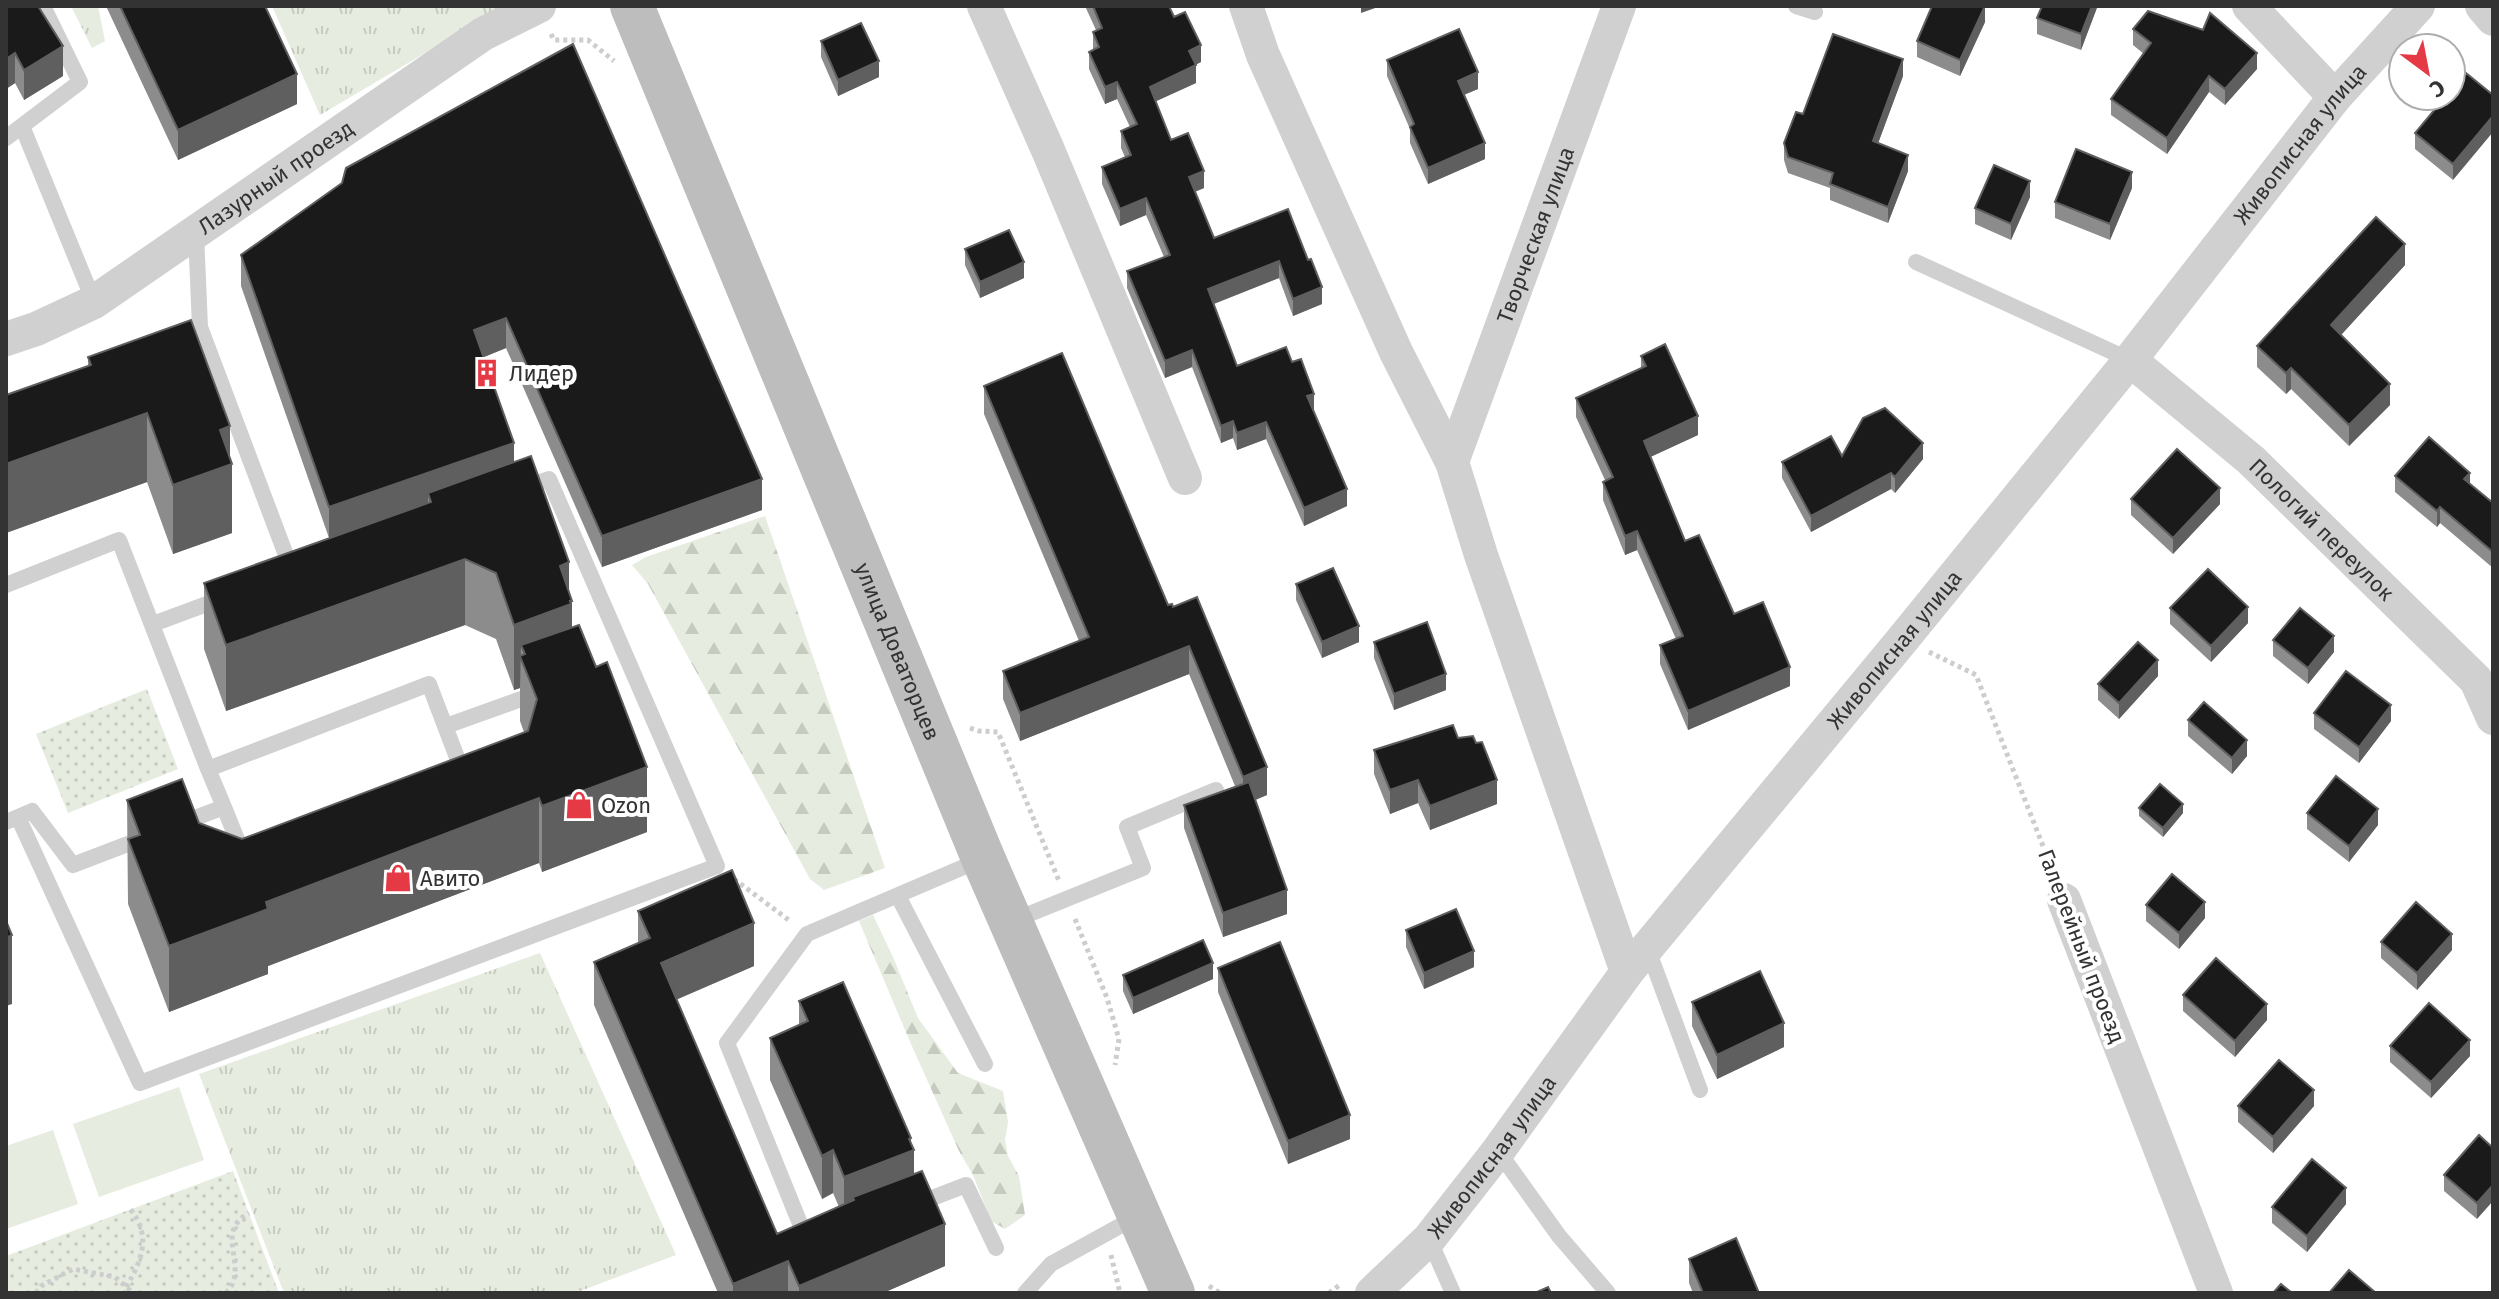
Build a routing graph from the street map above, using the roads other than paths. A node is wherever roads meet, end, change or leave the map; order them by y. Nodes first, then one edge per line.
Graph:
1 (43, 6) edge
2 (539, 6) edge
3 (632, 6) edge
4 (984, 6) edge
5 (1246, 6) edge
6 (1619, 6) edge
7 (1796, 6) edge
8 (2249, 6) edge
9 (2418, 6) edge
10 (2482, 6) edge
11 (1815, 12) dead end
12 (506, 14) edge
13 (2493, 19) edge
14 (2335, 97) junction
15 (22, 126) junction
16 (6, 138) edge
17 (196, 233) junction
18 (1916, 262) dead end
19 (94, 302) junction
20 (6, 339) edge
21 (2130, 360) junction
22 (1452, 462) junction
23 (1185, 478) dead end
24 (507, 494) edge
25 (292, 571) edge
26 (6, 585) edge
27 (237, 592) edge
28 (153, 624) junction
29 (557, 686) edge
30 (2493, 718) edge
31 (446, 726) junction
32 (208, 769) junction
33 (432, 779) edge
34 (1216, 790) edge
35 (224, 807) junction
36 (12, 819) edge
37 (256, 847) edge
38 (983, 858) junction
39 (898, 896) junction
40 (2064, 900) road end
41 (1011, 922) junction
42 (1637, 959) junction
43 (985, 1064) dead end
44 (1700, 1090) dead end
45 (1498, 1151) junction
46 (896, 1212) edge
47 (1123, 1224) junction
48 (837, 1234) edge
49 (1429, 1239) junction
50 (996, 1248) dead end
51 (1380, 1290) edge
52 (1025, 1293) edge
53 (1173, 1293) edge
54 (1453, 1293) edge
55 (1608, 1293) edge
56 (2216, 1293) edge

1 - 15 lane
2 - 12 street, Лазурный проезд
3 - 38 main road, улица Доваторцев
4 - 23 street
5 - 22 street
6 - 22 street, Творческая улица
7 - 11 lane
8 - 14 street
9 - 14 street, Живописная улица
10 - 13 street
12 - 17 street, Лазурный проезд
14 - 21 street, Живописная улица
15 - 16 lane
15 - 19 lane
17 - 19 street, Лазурный проезд
17 - 25 lane
18 - 21 lane
19 - 20 street, Лазурный проезд
21 - 30 street, Пологий переулок
21 - 42 street, Живописная улица
22 - 42 street
24 - 36 lane
26 - 28 lane
27 - 28 lane
28 - 32 lane
29 - 31 lane
31 - 32 lane
31 - 33 lane
32 - 35 lane
34 - 41 lane
35 - 36 lane
35 - 37 lane
38 - 39 lane
38 - 41 main road, улица Доваторцев
39 - 43 lane
39 - 48 lane
40 - 56 street, Галерейный проезд
41 - 47 main road, улица Доваторцев
42 - 44 lane
42 - 45 street, Живописная улица
45 - 49 street, Живописная улица
45 - 55 lane
46 - 50 lane
47 - 52 lane
47 - 53 main road, улица Доваторцев
49 - 51 street, Живописная улица
49 - 54 lane

